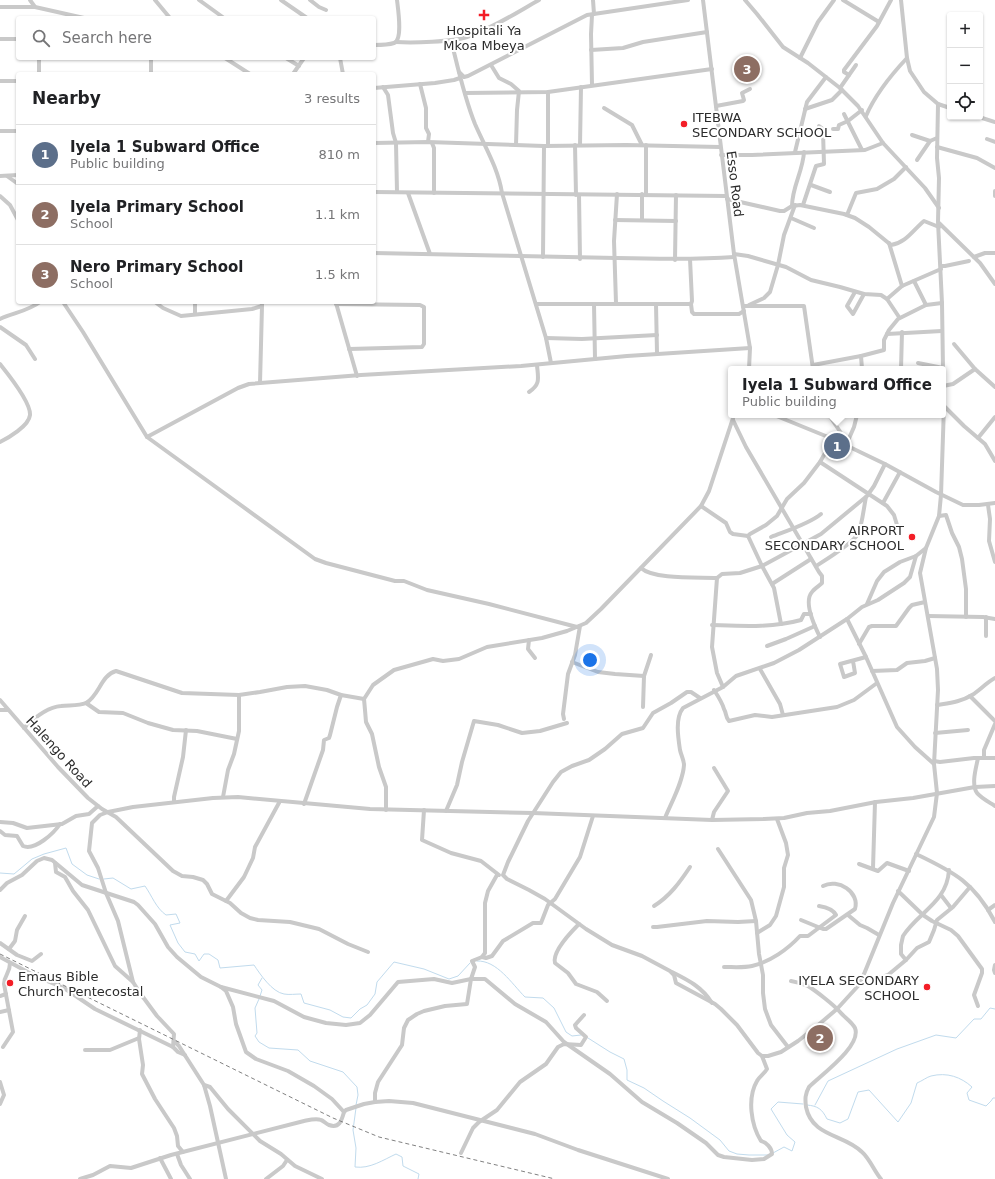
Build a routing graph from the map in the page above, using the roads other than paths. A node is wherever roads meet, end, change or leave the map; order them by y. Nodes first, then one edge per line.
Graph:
1 (30, 0) edge
2 (155, 0) edge
3 (199, 0) edge
4 (281, 0) edge
5 (310, 0) edge
6 (397, 0) edge
7 (539, 0) edge
8 (593, 0) edge
9 (688, 0) edge
10 (703, 0) edge
11 (745, 0) edge
12 (834, 0) edge
13 (842, 0) edge
14 (891, 0) edge
15 (901, 0) edge
16 (0, 7) edge
17 (35, 7) junction
18 (326, 10) dead end
19 (593, 14) junction
20 (75, 16) edge
21 (168, 16) edge
22 (221, 16) edge
23 (304, 16) edge
24 (880, 22) junction
25 (707, 32) junction
26 (0, 39) edge
27 (16, 40) edge
28 (451, 40) junction
29 (396, 42) junction
30 (376, 45) edge
31 (591, 50) junction
32 (800, 58) junction
33 (907, 58) junction
34 (39, 60) edge
35 (152, 60) edge
36 (228, 60) edge
37 (289, 60) edge
38 (303, 60) edge
39 (340, 60) edge
40 (491, 65) junction
41 (856, 65) dead end
42 (299, 66) junction
43 (712, 69) junction
44 (459, 71) junction
45 (40, 72) edge
46 (151, 72) edge
47 (247, 72) edge
48 (294, 72) edge
49 (343, 72) edge
50 (849, 75) junction
51 (826, 77) junction
52 (460, 78) junction
53 (0, 81) edge
54 (16, 81) edge
55 (420, 84) junction
56 (592, 85) junction
57 (383, 87) junction
58 (581, 87) junction
59 (376, 88) edge
60 (750, 89) dead end
61 (841, 89) junction
62 (519, 91) junction
63 (548, 92) junction
64 (465, 93) junction
65 (938, 104) junction
66 (716, 106) junction
67 (947, 107) edge
68 (604, 108) dead end
69 (805, 109) junction
70 (862, 110) junction
71 (844, 114) dead end
72 (866, 116) junction
73 (983, 118) edge
74 (848, 121) junction
75 (995, 122) edge
76 (819, 126) dead end
77 (833, 129) dead end
78 (0, 131) edge
79 (16, 131) edge
80 (912, 135) dead end
81 (937, 138) junction
82 (988, 139) dead end
83 (930, 141) junction
84 (430, 142) junction
85 (995, 142) edge
86 (376, 143) edge
87 (396, 143) junction
88 (883, 143) junction
89 (484, 144) junction
90 (516, 145) junction
91 (578, 145) junction
92 (644, 145) junction
93 (546, 146) junction
94 (720, 147) junction
95 (937, 147) junction
96 (862, 150) junction
97 (824, 151) junction
98 (794, 152) junction
99 (804, 152) junction
100 (721, 155) junction
101 (917, 160) dead end
102 (906, 167) junction
103 (995, 168) edge
104 (16, 175) edge
105 (0, 176) edge
106 (7, 176) junction
107 (16, 183) edge
108 (811, 186) junction
109 (995, 191) edge
110 (376, 192) edge
111 (397, 192) junction
112 (830, 192) dead end
113 (408, 193) junction
114 (434, 193) junction
115 (502, 193) junction
116 (543, 194) junction
117 (617, 194) junction
118 (644, 194) junction
119 (578, 195) junction
120 (676, 195) junction
121 (0, 196) edge
122 (995, 196) edge
123 (727, 197) junction
124 (803, 205) junction
125 (794, 206) junction
126 (939, 208) junction
127 (847, 215) junction
128 (16, 216) edge
129 (791, 218) junction
130 (615, 220) junction
131 (642, 220) junction
132 (676, 221) junction
133 (939, 225) junction
134 (814, 228) dead end
135 (889, 243) junction
136 (376, 253) edge
137 (995, 253) edge
138 (430, 254) junction
139 (522, 256) junction
140 (734, 256) junction
141 (543, 257) junction
142 (974, 257) junction
143 (615, 258) junction
144 (580, 259) junction
145 (690, 259) junction
146 (675, 260) junction
147 (969, 260) dead end
148 (778, 265) junction
149 (941, 267) junction
150 (914, 281) junction
151 (995, 284) edge
152 (902, 286) junction
153 (855, 292) junction
154 (864, 294) junction
155 (887, 299) junction
156 (616, 303) junction
157 (942, 303) junction
158 (36, 304) edge
159 (64, 304) edge
160 (158, 304) edge
161 (195, 304) edge
162 (262, 304) edge
163 (336, 304) edge
164 (376, 304) edge
165 (536, 304) junction
166 (594, 304) junction
167 (656, 304) junction
168 (691, 304) junction
169 (926, 305) junction
170 (745, 308) junction
171 (195, 314) junction
172 (900, 317) junction
173 (0, 319) edge
174 (0, 327) edge
175 (942, 331) junction
176 (902, 332) junction
177 (887, 334) junction
178 (657, 335) junction
179 (546, 338) junction
180 (595, 338) junction
181 (954, 344) dead end
182 (750, 348) junction
183 (349, 349) junction
184 (657, 354) junction
185 (861, 356) junction
186 (35, 359) dead end
187 (595, 359) junction
188 (550, 363) junction
189 (918, 363) dead end
190 (0, 364) edge
191 (537, 365) junction
192 (749, 366) edge
193 (813, 366) edge
194 (817, 366) edge
195 (862, 366) edge
196 (901, 366) edge
197 (933, 366) edge
198 (943, 366) edge
199 (975, 369) junction
200 (357, 376) junction
201 (260, 383) junction
202 (946, 385) edge
203 (995, 386) edge
204 (529, 392) dead end
205 (946, 408) edge
206 (995, 417) edge
207 (733, 418) edge
208 (733, 418) edge
209 (781, 418) edge
210 (831, 418) edge
211 (857, 418) edge
212 (944, 418) edge
213 (147, 437) junction
214 (978, 438) junction
215 (833, 439) junction
216 (0, 442) edge
217 (847, 444) junction
218 (995, 461) edge
219 (820, 462) junction
220 (885, 464) junction
221 (900, 472) junction
222 (868, 495) junction
223 (941, 495) junction
224 (883, 503) junction
225 (995, 503) edge
226 (988, 505) junction
227 (701, 506) junction
228 (782, 508) junction
229 (821, 514) dead end
230 (939, 516) junction
231 (897, 525) dead end
232 (793, 528) junction
233 (748, 536) junction
234 (771, 537) dead end
235 (804, 543) junction
236 (926, 548) junction
237 (916, 556) junction
238 (811, 559) junction
239 (995, 562) edge
240 (762, 566) junction
241 (816, 566) junction
242 (641, 568) junction
243 (716, 578) junction
244 (772, 584) junction
245 (925, 602) junction
246 (867, 604) junction
247 (811, 614) junction
248 (928, 616) junction
249 (966, 617) junction
250 (986, 617) junction
251 (847, 619) junction
252 (995, 619) edge
253 (781, 624) junction
254 (712, 625) junction
255 (815, 626) junction
256 (579, 627) junction
257 (986, 636) dead end
258 (820, 637) junction
259 (529, 640) junction
260 (859, 644) junction
261 (767, 646) dead end
262 (651, 655) dead end
263 (866, 657) junction
264 (535, 658) dead end
265 (935, 658) junction
266 (852, 661) junction
267 (572, 662) junction
268 (760, 669) junction
269 (872, 671) junction
270 (644, 676) junction
271 (995, 678) edge
272 (877, 683) junction
273 (723, 687) junction
274 (714, 690) junction
275 (239, 695) junction
276 (341, 695) junction
277 (970, 696) junction
278 (700, 698) junction
279 (364, 699) junction
280 (0, 700) edge
281 (86, 703) junction
282 (938, 705) junction
283 (643, 707) dead end
284 (0, 710) edge
285 (8, 710) junction
286 (783, 715) junction
287 (995, 723) edge
288 (24, 728) junction
289 (186, 730) junction
290 (968, 730) dead end
291 (935, 733) junction
292 (237, 739) junction
293 (978, 758) junction
294 (984, 758) junction
295 (995, 758) edge
296 (934, 762) junction
297 (714, 768) dead end
298 (995, 786) edge
299 (975, 787) junction
300 (937, 793) junction
301 (223, 797) junction
302 (280, 801) junction
303 (174, 802) junction
304 (875, 802) junction
305 (304, 804) junction
306 (98, 806) junction
307 (995, 806) edge
308 (386, 810) junction
309 (424, 810) junction
310 (446, 811) junction
311 (108, 812) junction
312 (533, 813) junction
313 (593, 816) junction
314 (665, 818) junction
315 (776, 819) junction
316 (712, 820) junction
317 (0, 822) edge
318 (60, 824) junction
319 (0, 831) edge
320 (718, 849) dead end
321 (916, 854) junction
322 (55, 862) junction
323 (859, 864) dead end
324 (690, 867) dead end
325 (873, 868) junction
326 (949, 870) junction
327 (909, 871) junction
328 (497, 875) junction
329 (503, 876) junction
330 (823, 886) dead end
331 (970, 887) junction
332 (0, 890) edge
333 (105, 892) junction
334 (898, 892) junction
335 (941, 895) junction
336 (226, 901) junction
337 (550, 903) junction
338 (995, 905) edge
339 (654, 906) dead end
340 (819, 906) dead end
341 (951, 908) junction
342 (988, 910) junction
343 (848, 915) junction
344 (923, 915) junction
345 (25, 916) dead end
346 (801, 920) dead end
347 (756, 921) junction
348 (995, 922) edge
349 (936, 923) junction
350 (579, 924) junction
351 (653, 927) dead end
352 (820, 927) junction
353 (757, 933) junction
354 (879, 935) junction
355 (0, 943) edge
356 (9, 950) junction
357 (368, 952) dead end
358 (41, 954) dead end
359 (0, 957) edge
360 (482, 957) junction
361 (906, 960) junction
362 (10, 963) junction
363 (761, 963) junction
364 (995, 965) edge
365 (724, 967) dead end
366 (672, 972) junction
367 (995, 973) edge
368 (471, 979) junction
369 (873, 979) dead end
370 (791, 980) dead end
371 (133, 982) junction
372 (221, 987) junction
373 (6, 994) junction
374 (0, 996) edge
375 (607, 1001) dead end
376 (712, 1003) junction
377 (978, 1006) dead end
378 (837, 1009) junction
379 (9, 1010) junction
380 (0, 1012) edge
381 (584, 1015) dead end
382 (140, 1030) junction
383 (139, 1038) junction
384 (174, 1041) junction
385 (568, 1044) junction
386 (3, 1047) dead end
387 (173, 1047) junction
388 (788, 1047) junction
389 (85, 1050) dead end
390 (185, 1055) junction
391 (762, 1056) junction
392 (0, 1082) edge
393 (204, 1085) junction
394 (375, 1102) junction
395 (0, 1104) edge
396 (344, 1112) junction
397 (481, 1120) junction
398 (252, 1134) junction
399 (217, 1143) junction
400 (183, 1152) junction
401 (461, 1153) dead end
402 (177, 1154) junction
403 (160, 1158) junction
404 (287, 1160) junction
405 (80, 1179) edge
406 (171, 1179) edge
407 (190, 1179) edge
408 (226, 1179) edge
409 (266, 1179) edge
410 (322, 1179) edge
411 (668, 1179) edge
412 (881, 1179) edge

1 - 17 street
2 - 21 street
3 - 22 street
4 - 23 street
5 - 18 street
6 - 29 street
7 - 28 street
8 - 19 street
9 - 19 street
10 - 25 street, Esso Road
11 - 32 street
12 - 32 street
13 - 24 street
14 - 24 street
15 - 33 street
16 - 17 street
17 - 20 street
19 - 31 street
19 - 40 street
24 - 50 street
25 - 31 street
25 - 43 street, Esso Road
26 - 27 street
28 - 29 street
28 - 44 street
29 - 30 street
31 - 56 street
32 - 51 street
33 - 65 street
33 - 72 street
34 - 45 street
35 - 46 street
36 - 47 street
37 - 42 street
38 - 42 street
39 - 49 street
40 - 44 street
40 - 62 street
41 - 50 street
42 - 48 street
43 - 56 street
43 - 66 street, Esso Road
44 - 52 street
50 - 61 street
51 - 61 street
51 - 69 street
52 - 55 street
52 - 64 street
53 - 54 street
55 - 57 street
55 - 84 street
56 - 58 street
57 - 59 street
57 - 87 street
58 - 63 street
58 - 91 street
60 - 66 street
61 - 69 street
61 - 70 street
62 - 63 street
62 - 64 street
62 - 90 street
63 - 93 street
64 - 89 street
65 - 67 street
65 - 81 street
66 - 94 street, Esso Road
68 - 92 street
69 - 98 street
70 - 72 street
70 - 74 street
71 - 74 street
72 - 88 street
73 - 75 street
74 - 77 street
74 - 96 street
76 - 97 street
78 - 79 street
80 - 83 street
81 - 83 street
81 - 95 street
82 - 85 street
83 - 101 street
84 - 87 street
84 - 89 street
84 - 114 street
86 - 87 street
87 - 111 street
88 - 96 street
88 - 102 street
89 - 90 street
89 - 115 street
90 - 93 street
91 - 92 street
91 - 93 street
91 - 119 street
92 - 94 street
92 - 118 street
93 - 116 street
94 - 100 street, Esso Road
95 - 103 street
95 - 126 street
96 - 97 street
97 - 99 street
97 - 108 street
98 - 99 street
98 - 100 street
99 - 125 street
100 - 123 street, Esso Road
102 - 126 street
102 - 127 street
104 - 106 street
105 - 106 street
106 - 107 street
108 - 112 street
108 - 124 street
109 - 122 street
110 - 111 street
111 - 113 street
113 - 114 street
113 - 138 street
114 - 115 street
115 - 116 street
115 - 139 street
116 - 119 street
116 - 141 street
117 - 118 street
117 - 119 street
117 - 130 street
118 - 120 street
118 - 131 street
119 - 144 street
120 - 123 street
120 - 132 street
121 - 128 street
123 - 125 street
123 - 140 street, Esso Road
124 - 125 street
124 - 127 street
125 - 129 street
126 - 133 street
127 - 135 street
129 - 134 street
129 - 148 street
130 - 131 street
130 - 143 street
131 - 132 street
132 - 146 street
133 - 135 street
133 - 142 street
133 - 149 street
135 - 152 street
136 - 138 street
137 - 142 street
138 - 139 street
139 - 141 street
139 - 165 street
140 - 145 street
140 - 148 street
140 - 170 street, Esso Road
141 - 144 street
142 - 151 street
143 - 144 street
143 - 146 street
143 - 156 street
145 - 146 street
145 - 168 street
147 - 149 street
148 - 153 street
148 - 170 street
149 - 150 street
149 - 157 street
150 - 152 street
150 - 169 street
152 - 155 street
153 - 154 street
153 - 154 street
154 - 155 street
155 - 172 street
156 - 166 street
156 - 167 street
157 - 169 street
157 - 175 street
158 - 173 street
159 - 213 street
160 - 171 street
161 - 171 street
162 - 171 street
162 - 201 street
163 - 183 street
164 - 183 street
165 - 166 street
165 - 179 street
166 - 180 street
167 - 168 street
167 - 178 street
168 - 170 street
169 - 172 street
170 - 182 street, Esso Road
170 - 193 street
172 - 177 street
174 - 186 street
175 - 176 street
175 - 198 street
176 - 177 street
176 - 196 street
177 - 185 street
178 - 180 street
178 - 184 street
179 - 180 street
179 - 188 street
180 - 187 street
181 - 199 street
182 - 184 street
182 - 192 street, Esso Road
183 - 200 street
184 - 187 street
185 - 194 street
185 - 195 street
187 - 188 street
188 - 191 street
189 - 197 street
190 - 216 street
191 - 200 street
191 - 204 street
199 - 202 street
199 - 203 street
200 - 201 street
201 - 213 street
205 - 214 street
206 - 214 street
207 - 227 street
208 - 228 street
209 - 215 street
210 - 217 street
211 - 217 street
212 - 223 street
213 - 256 street
214 - 218 street
215 - 217 street
215 - 219 street
217 - 220 street
219 - 222 street
219 - 228 street
220 - 221 street
220 - 222 street
221 - 223 street
221 - 224 street
222 - 224 street
222 - 235 street
222 - 241 street
223 - 226 street
223 - 230 street
224 - 231 street
225 - 226 street
226 - 239 street
227 - 233 street
227 - 242 street
228 - 232 street
228 - 233 street
229 - 232 street
230 - 236 street
230 - 249 street
232 - 234 street
232 - 235 street
233 - 240 street
235 - 238 street
235 - 240 street
236 - 237 street
236 - 245 street
237 - 246 street
237 - 246 street
238 - 241 street
238 - 244 street
240 - 243 street
240 - 244 street
241 - 247 street
242 - 243 street
242 - 256 street
243 - 254 street
244 - 253 street
245 - 248 street
245 - 260 street
246 - 251 street
247 - 253 street
247 - 255 street
248 - 249 street
248 - 265 street
249 - 250 street
250 - 252 street
250 - 257 street
251 - 258 street
251 - 260 street
253 - 254 street
254 - 273 street
255 - 258 street
255 - 261 street
256 - 259 street
256 - 267 street
258 - 268 street
259 - 264 street
259 - 279 street
260 - 263 street
262 - 270 street
263 - 266 street
263 - 269 street
265 - 269 street
265 - 282 street
266 - 266 street
267 - 270 street
267 - 310 street
268 - 273 street
268 - 286 street
269 - 272 street
270 - 283 street
271 - 277 street
272 - 286 street
272 - 296 street
273 - 274 street
274 - 278 street
274 - 286 street
275 - 276 street
275 - 281 street
275 - 292 street
276 - 279 street
276 - 305 street
277 - 282 street
277 - 287 street
278 - 312 street
278 - 314 street
279 - 308 street
280 - 285 street, Halengo Road
281 - 288 street
281 - 289 street
282 - 291 street
284 - 285 street
285 - 288 street, Halengo Road
287 - 294 street
288 - 306 street, Halengo Road
289 - 292 street
289 - 303 street
290 - 291 street
291 - 296 street
292 - 301 street
293 - 294 street
293 - 296 street
293 - 299 street
294 - 295 street
296 - 300 street
297 - 316 street
298 - 299 street
299 - 300 street
299 - 307 street
300 - 304 street
300 - 321 street
301 - 302 street
301 - 303 street
302 - 305 street
302 - 336 street
303 - 311 street
304 - 315 street
304 - 325 street
305 - 308 street
306 - 311 street, Halengo Road
306 - 318 street
308 - 309 street
309 - 310 street
309 - 328 street
310 - 312 street
311 - 333 street
311 - 336 street, Halengo Road
312 - 313 street
312 - 329 street
313 - 314 street
313 - 337 street
314 - 316 street
315 - 316 street
315 - 353 street
317 - 318 street
318 - 319 street
320 - 347 street
321 - 326 street
321 - 327 street
322 - 332 street
322 - 333 street
322 - 371 street
323 - 325 street
324 - 339 street
325 - 327 street
326 - 331 street
326 - 335 street
327 - 334 street
328 - 329 street
328 - 360 street
329 - 337 street
330 - 343 street
331 - 341 street
331 - 342 street
333 - 371 street
333 - 372 street
334 - 344 street
334 - 354 street
335 - 341 street
335 - 344 street
336 - 357 street, Halengo Road
337 - 350 street
337 - 360 street
338 - 342 street
340 - 352 street
341 - 349 street
342 - 348 street
343 - 352 street
343 - 354 street
344 - 349 street
344 - 361 street
345 - 356 street
346 - 352 street
347 - 351 street
347 - 353 street
349 - 361 street
349 - 377 street
350 - 366 street
350 - 375 street
352 - 363 street
353 - 363 street
354 - 378 street
355 - 356 street
356 - 358 street
359 - 362 street
360 - 368 street
361 - 369 street
362 - 373 street
362 - 382 street
363 - 365 street
363 - 388 street
364 - 367 street
366 - 376 street
366 - 376 street
368 - 372 street
368 - 385 street
368 - 394 street
370 - 378 street
371 - 384 street
372 - 396 street
373 - 374 street
373 - 379 street
376 - 391 street
378 - 388 street
378 - 412 street
379 - 380 street
379 - 386 street
381 - 385 street
382 - 383 street
382 - 387 street
383 - 389 street
383 - 400 street
384 - 387 street
384 - 390 street
385 - 391 street
385 - 397 street
387 - 390 street
388 - 391 street
390 - 393 street
392 - 395 street
393 - 398 street
393 - 399 street
394 - 396 street
394 - 397 street
396 - 398 street
397 - 401 street
397 - 411 street
398 - 399 street
398 - 404 street
399 - 400 street
399 - 408 street
400 - 402 street
402 - 403 street
402 - 407 street
403 - 405 street
403 - 406 street
404 - 409 street
404 - 410 street

